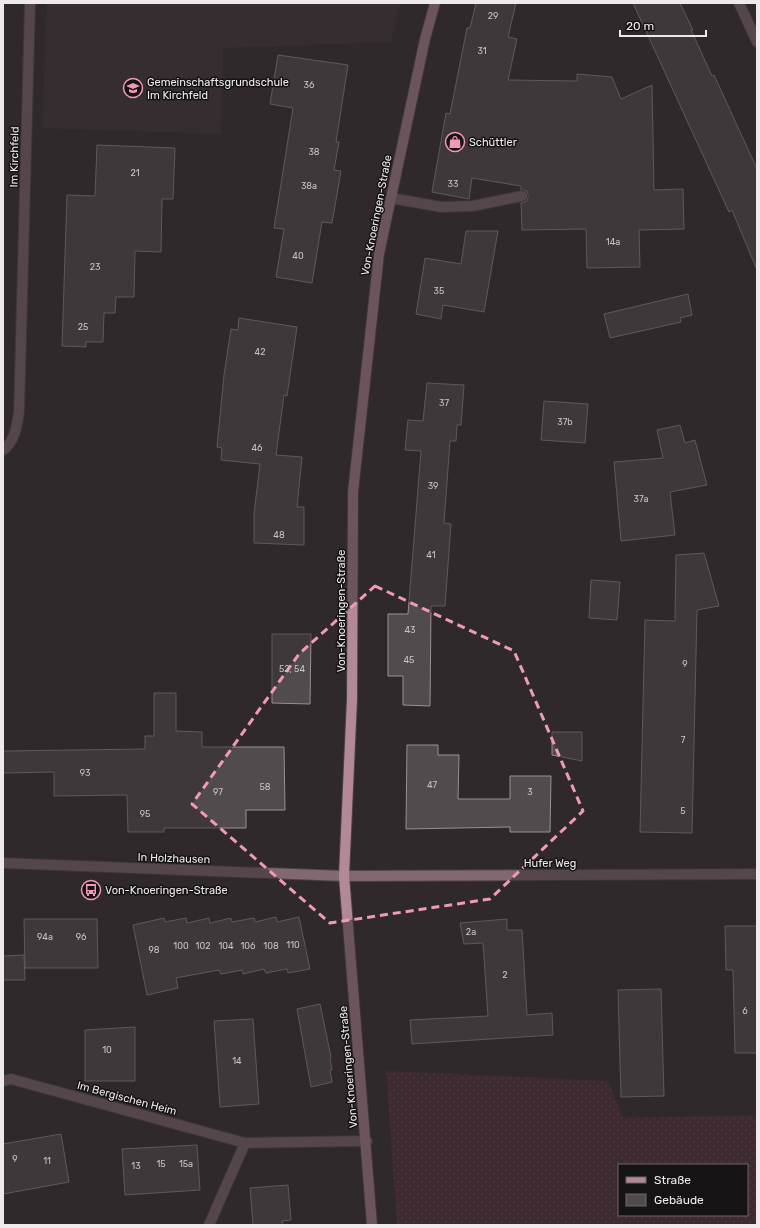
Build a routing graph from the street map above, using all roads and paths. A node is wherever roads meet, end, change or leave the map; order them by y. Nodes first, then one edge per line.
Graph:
1 (30, 3) edge
2 (435, 3) edge
3 (739, 3) edge
4 (757, 42) edge
5 (522, 196) dead end
6 (391, 198) junction
7 (3, 450) edge
8 (3, 863) edge
9 (757, 874) edge
10 (344, 876) junction
11 (3, 1081) edge
12 (367, 1141) junction
13 (245, 1143) junction
14 (209, 1225) edge
15 (372, 1225) edge

1 - 7 street, Im Kirchfeld
2 - 6 main road, Von-Knoeringen-Straße
3 - 4 street
5 - 6 street
6 - 10 main road, Von-Knoeringen-Straße
8 - 10 street, In Holzhausen
9 - 10 street, Hufer Weg
10 - 12 main road, Von-Knoeringen-Straße
11 - 13 street, Im Bergischen Heim
12 - 13 street, Im Bergischen Heim
12 - 15 main road, Von-Knoeringen-Straße
13 - 14 street

